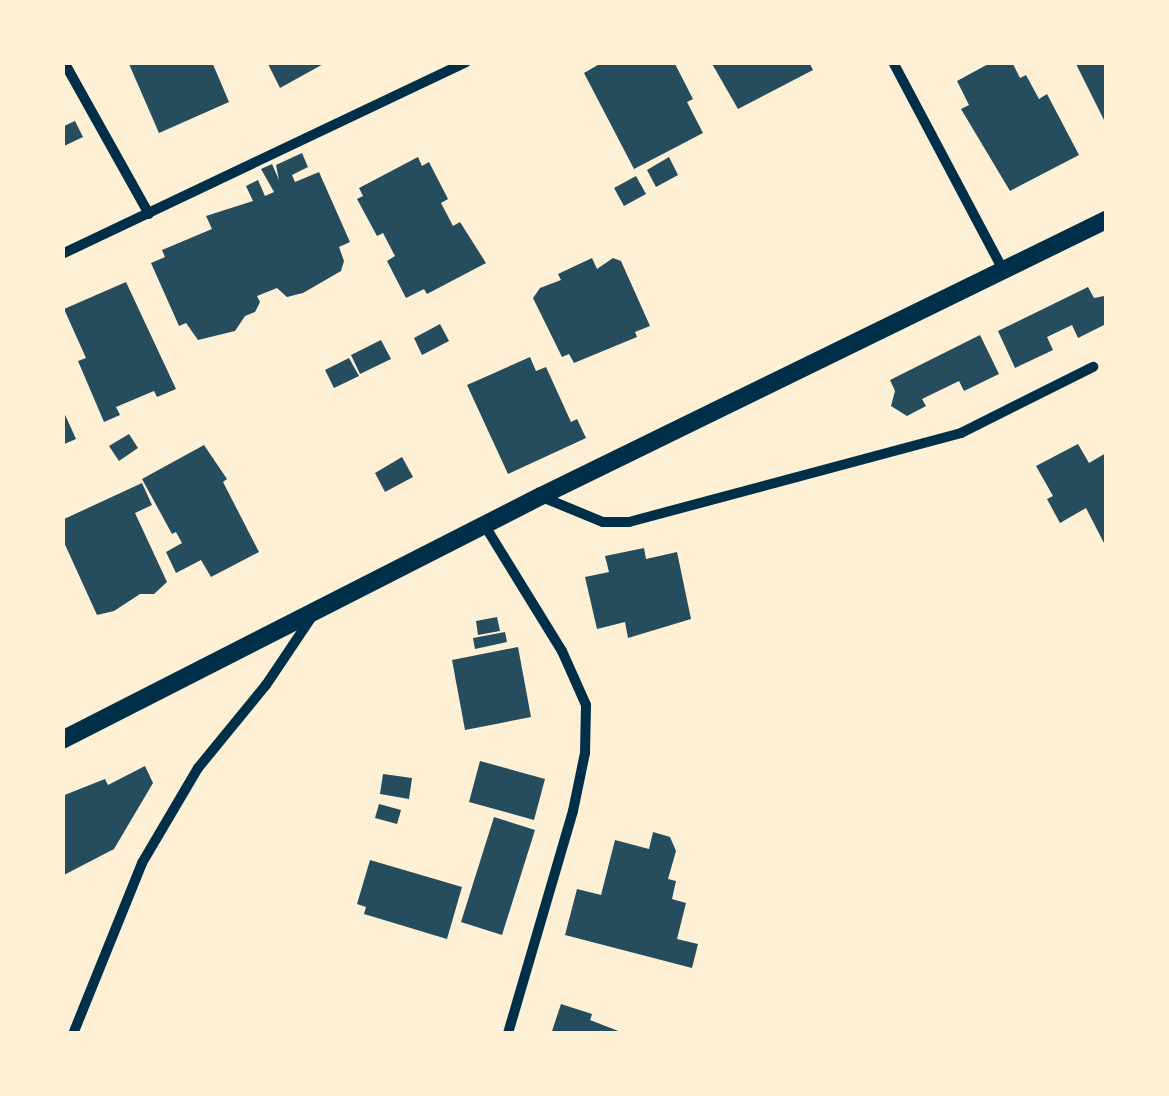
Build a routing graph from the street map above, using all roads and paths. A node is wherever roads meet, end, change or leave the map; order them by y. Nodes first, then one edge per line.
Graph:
1 (64, 62) edge
2 (426, 62) edge
3 (466, 62) edge
4 (893, 62) edge
5 (433, 78) junction
6 (148, 214) junction
7 (1106, 220) edge
8 (62, 254) edge
9 (1004, 272) junction
10 (1093, 367) dead end
11 (541, 496) junction
12 (485, 526) junction
13 (312, 617) junction
14 (62, 740) edge
15 (73, 1034) edge
16 (508, 1034) edge

1 - 6 street
2 - 5 street
3 - 5 street
4 - 9 street
5 - 6 street
6 - 8 street
7 - 9 street
9 - 11 street
10 - 11 street
11 - 12 street
12 - 13 street
12 - 16 street
13 - 14 street
13 - 15 street

